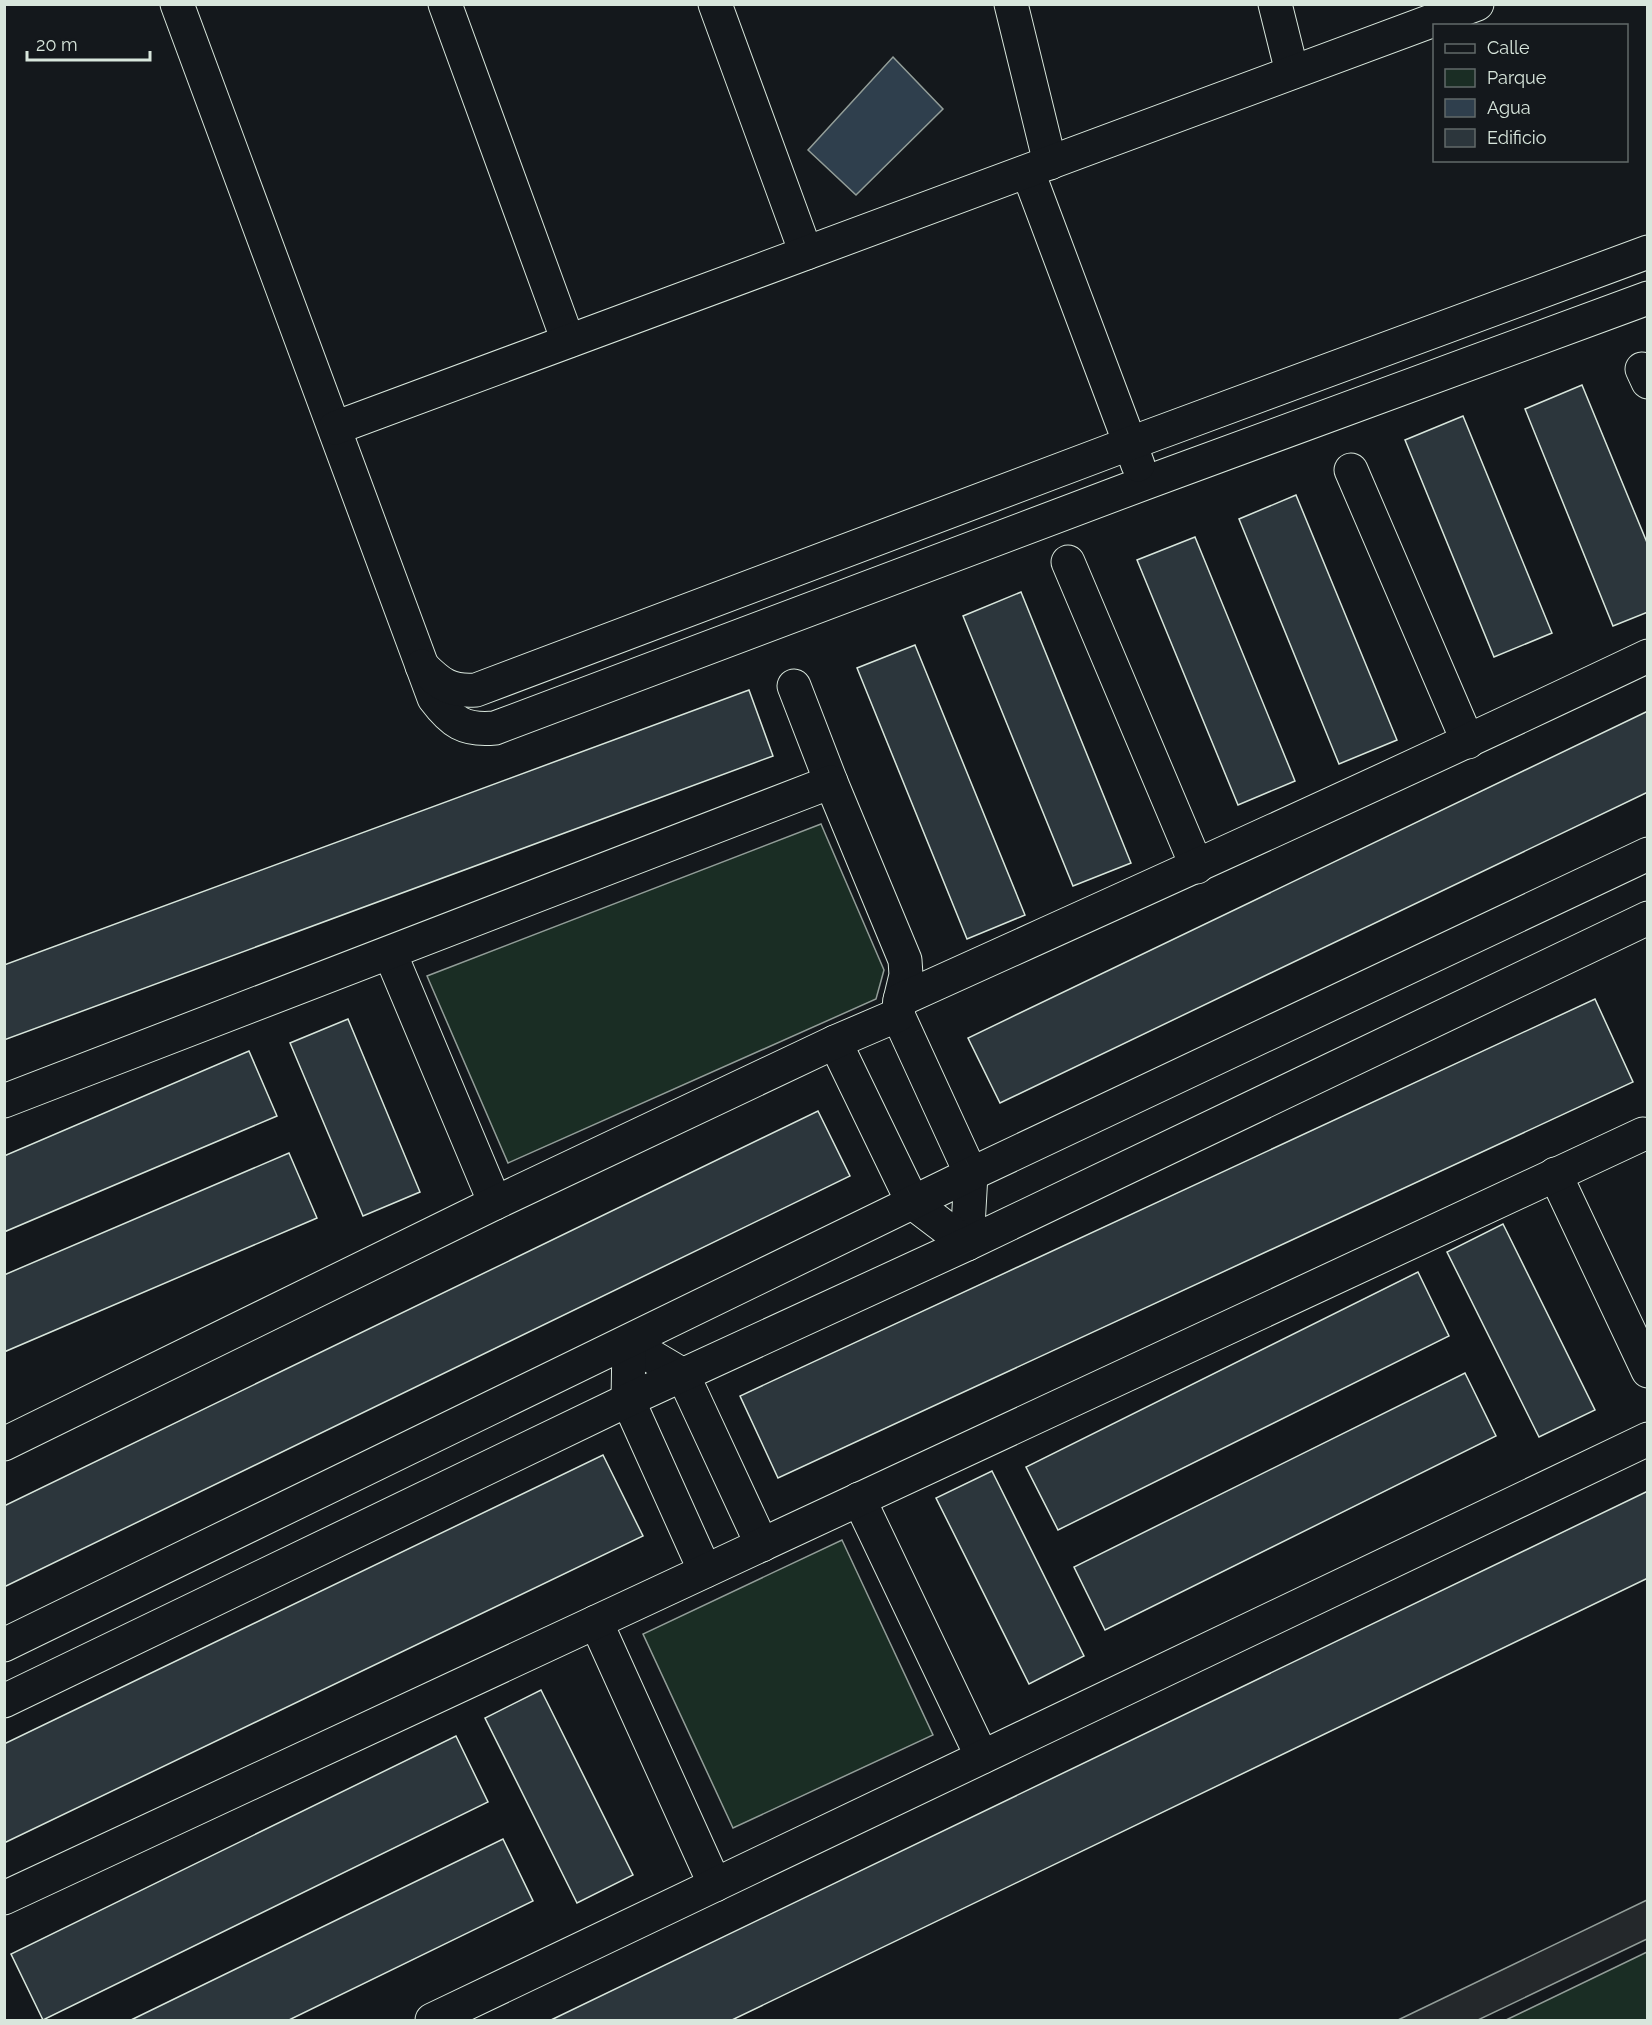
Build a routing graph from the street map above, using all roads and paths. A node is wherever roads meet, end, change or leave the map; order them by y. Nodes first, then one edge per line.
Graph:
1 (177, 4) edge
2 (445, 4) edge
3 (715, 4) edge
4 (1011, 4) edge
5 (1275, 4) edge
6 (1477, 4) edge
7 (1292, 72) junction
8 (1039, 167) junction
9 (1647, 252) edge
10 (806, 253) junction
11 (1647, 298) edge
12 (568, 341) junction
13 (335, 428) junction
14 (1131, 443) junction
15 (1351, 470) dead end
16 (1145, 483) junction
17 (1068, 562) dead end
18 (1647, 656) edge
19 (422, 666) junction
20 (794, 686) dead end
21 (1468, 742) junction
22 (831, 782) junction
23 (1647, 854) edge
24 (1197, 867) junction
25 (1647, 918) edge
26 (390, 953) junction
27 (899, 1007) junction
28 (835, 1042) junction
29 (4, 1101) edge
30 (1643, 1134) dead end
31 (971, 1174) junction
32 (1555, 1174) junction
33 (495, 1203) junction
34 (913, 1203) junction
35 (967, 1244) junction
36 (629, 1343) junction
37 (1647, 1371) edge
38 (683, 1376) junction
39 (628, 1400) junction
40 (1647, 1439) edge
41 (4, 1444) edge
42 (859, 1499) junction
43 (762, 1545) junction
44 (705, 1571) junction
45 (596, 1622) junction
46 (4, 1645) edge
47 (4, 1701) edge
48 (982, 1757) junction
49 (715, 1885) junction
50 (4, 1898) edge
51 (432, 2020) edge

1 - 13 street
2 - 12 street
3 - 10 street
4 - 8 street
5 - 7 street
6 - 7 street
7 - 8 street
8 - 10 street
8 - 14 street
9 - 14 street
10 - 12 street
11 - 16 street
12 - 13 street
13 - 19 street
14 - 16 street
14 - 19 street
15 - 21 street
16 - 19 street
17 - 24 street
18 - 21 street
20 - 22 street
21 - 24 street
22 - 26 street
22 - 27 street
23 - 31 street
24 - 27 street
25 - 35 street
26 - 29 street
26 - 33 street
27 - 28 street
27 - 31 street
28 - 33 street
28 - 34 street
30 - 32 street
31 - 34 street
31 - 35 street
32 - 37 street
32 - 42 street
33 - 41 street
34 - 35 street
34 - 36 street
35 - 38 street
36 - 38 street
36 - 39 street
36 - 46 street
38 - 39 street
38 - 43 street
39 - 44 street
39 - 47 street
40 - 48 street
42 - 43 street
42 - 48 street
43 - 44 street
44 - 45 street
45 - 49 street
45 - 50 street
48 - 49 street
49 - 51 street

